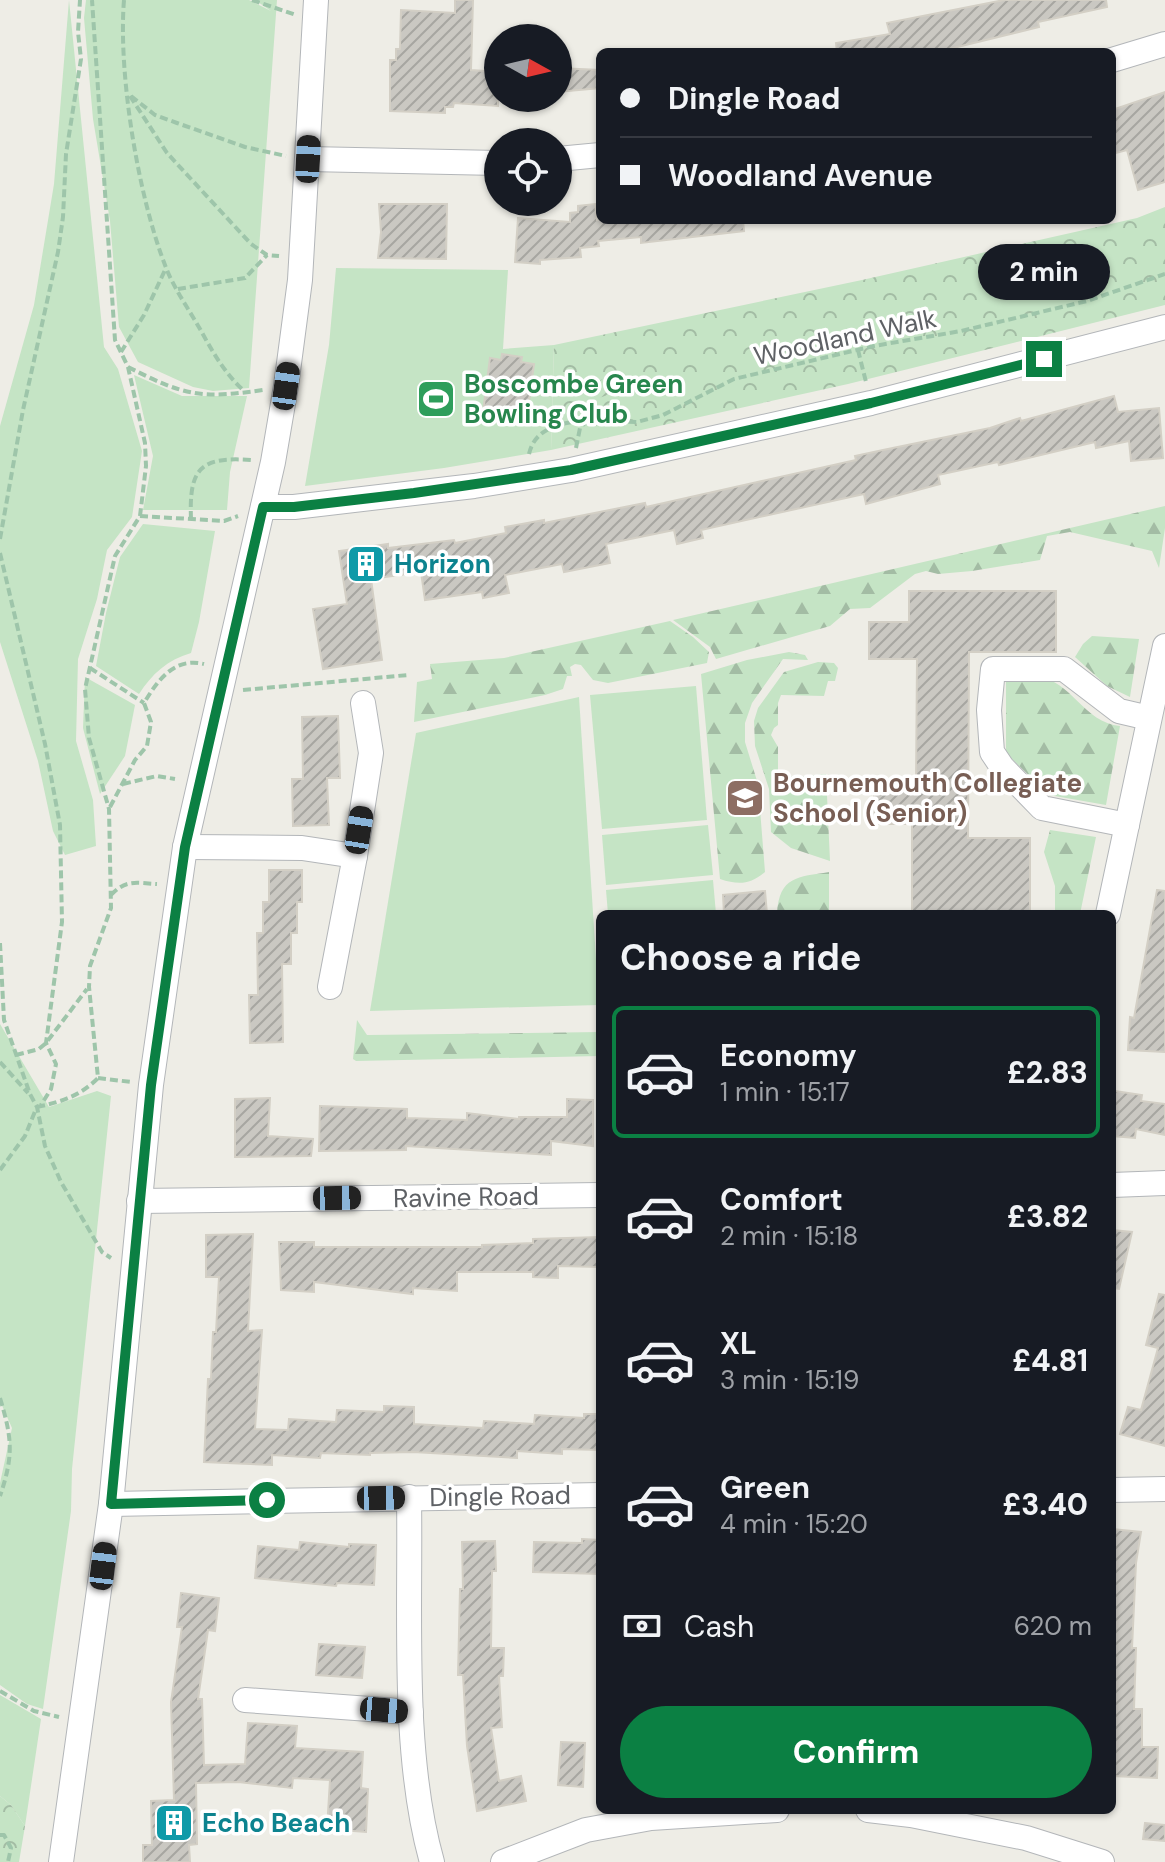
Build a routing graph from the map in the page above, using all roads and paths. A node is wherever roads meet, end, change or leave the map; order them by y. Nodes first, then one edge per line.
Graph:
1 (80, 0) edge
2 (92, 0) edge
3 (124, 0) edge
4 (252, 0) edge
5 (315, 10) edge
6 (1165, 44) edge
7 (1116, 59) edge
8 (128, 94) junction
9 (272, 155) dead end
10 (596, 155) edge
11 (572, 158) edge
12 (308, 159) junction
13 (484, 163) edge
14 (166, 268) junction
15 (1165, 274) edge
16 (178, 289) junction
17 (1165, 327) edge
18 (858, 350) junction
19 (121, 352) junction
20 (128, 367) junction
21 (286, 386) junction
22 (242, 389) dead end
23 (871, 403) junction
24 (588, 420) junction
25 (244, 460) dead end
26 (571, 470) junction
27 (532, 476) junction
28 (263, 507) junction
29 (140, 516) junction
30 (191, 519) junction
31 (0, 539) edge
32 (0, 553) edge
33 (1165, 646) edge
34 (202, 663) dead end
35 (90, 668) junction
36 (408, 675) dead end
37 (221, 693) junction
38 (144, 703) junction
39 (363, 703) dead end
40 (1149, 718) junction
41 (175, 779) dead end
42 (123, 784) junction
43 (109, 809) junction
44 (1127, 825) junction
45 (185, 847) junction
46 (355, 856) junction
47 (150, 884) dead end
48 (110, 895) junction
49 (1109, 910) edge
50 (0, 943) edge
51 (89, 987) junction
52 (330, 987) dead end
53 (46, 1043) junction
54 (16, 1055) junction
55 (0, 1062) edge
56 (98, 1078) junction
57 (151, 1085) junction
58 (30, 1094) junction
59 (39, 1106) junction
60 (0, 1170) edge
61 (1165, 1183) edge
62 (1116, 1185) edge
63 (596, 1195) edge
64 (139, 1201) junction
65 (133, 1272) junction
66 (0, 1398) edge
67 (1165, 1489) edge
68 (1116, 1490) edge
69 (596, 1495) edge
70 (0, 1496) edge
71 (409, 1497) junction
72 (111, 1504) junction
73 (0, 1691) edge
74 (245, 1700) dead end
75 (411, 1712) junction
76 (83, 1721) junction
77 (714, 1814) edge
78 (902, 1814) edge
79 (0, 1835) edge
80 (8, 1862) edge
81 (61, 1862) edge
82 (432, 1862) edge
83 (503, 1862) edge
84 (1102, 1862) edge

1 - 31 path
2 - 19 path
3 - 8 path
4 - 5 path
5 - 12 street
6 - 7 street
8 - 9 path
8 - 14 path
8 - 16 path
10 - 11 street
12 - 13 street
12 - 21 street
14 - 16 path
14 - 19 path
15 - 18 path, Woodland Walk
16 - 22 path
17 - 23 street
18 - 23 path
18 - 24 path, Woodland Walk
19 - 20 path
20 - 21 path
20 - 29 path
21 - 28 street
23 - 26 street
24 - 26 path
24 - 27 path, Woodland Walk
25 - 30 path
26 - 27 street
27 - 28 street
28 - 30 path
28 - 37 street
29 - 30 path
29 - 35 path
32 - 53 path
33 - 40 street
34 - 38 path
35 - 38 path
35 - 43 path
36 - 37 path
37 - 45 street
38 - 42 path
39 - 46 street
40 - 44 street
40 - 44 street
41 - 42 path
42 - 43 path
43 - 48 path
44 - 49 street
45 - 46 street
45 - 57 street
46 - 52 street
47 - 48 path
48 - 51 path
50 - 54 path
51 - 53 path
51 - 56 path
53 - 54 path
53 - 59 path
54 - 58 path
55 - 58 path
56 - 57 path
56 - 59 path
57 - 64 street
58 - 59 path
59 - 60 path
59 - 65 path
61 - 62 street
63 - 64 street, Ravine Road
64 - 65 street
65 - 72 street
66 - 70 path
67 - 68 street
69 - 71 street, Dingle Road
71 - 72 street, Dingle Road
71 - 75 street
72 - 76 street
73 - 76 path
74 - 75 street
75 - 82 street
76 - 81 street
77 - 83 street
78 - 84 street
79 - 80 path

